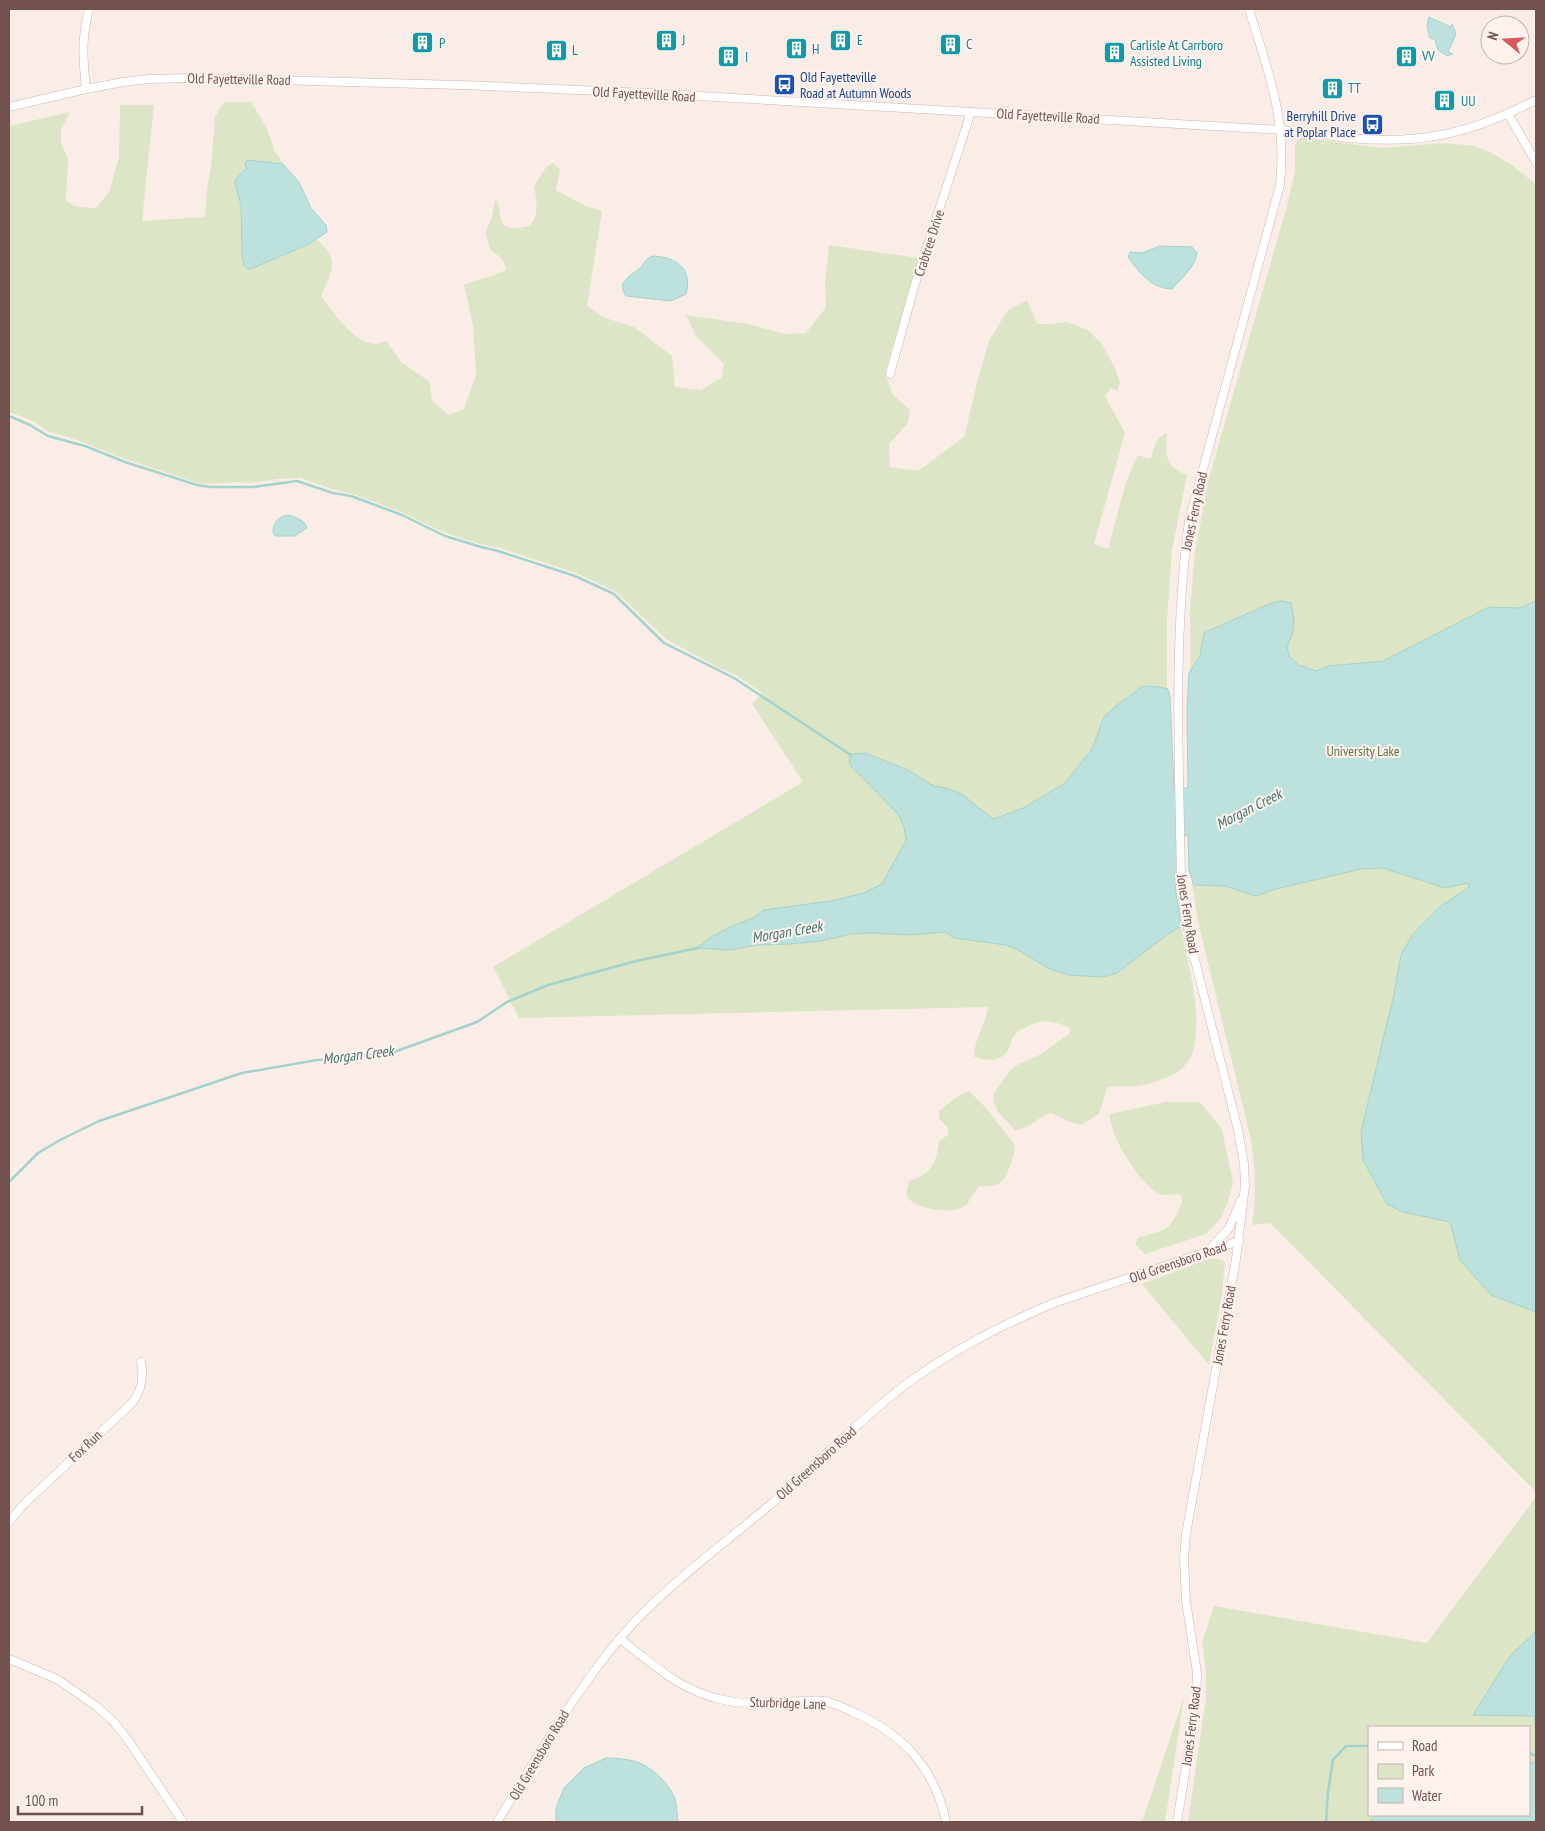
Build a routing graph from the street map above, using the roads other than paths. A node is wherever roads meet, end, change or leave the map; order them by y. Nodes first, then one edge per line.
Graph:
1 (89, 9) edge
2 (1249, 9) edge
3 (86, 89) junction
4 (1536, 100) edge
5 (9, 107) edge
6 (971, 112) junction
7 (1508, 114) junction
8 (1281, 130) junction
9 (1536, 162) edge
10 (890, 374) dead end
11 (1245, 1186) junction
12 (1239, 1241) junction
13 (1207, 1252) junction
14 (141, 1362) dead end
15 (9, 1522) edge
16 (620, 1639) junction
17 (9, 1659) edge
18 (184, 1822) edge
19 (498, 1822) edge
20 (946, 1822) edge
21 (1177, 1822) edge

1 - 3 street
2 - 8 street, Jones Ferry Road
3 - 5 street, Old Fayetteville Road
3 - 6 street, Old Fayetteville Road
4 - 7 street, Old Fayetteville Road
6 - 8 street, Old Fayetteville Road
6 - 10 street, Crabtree Drive
7 - 8 street, Old Fayetteville Road
7 - 9 street
8 - 11 street, Jones Ferry Road
11 - 12 street, Jones Ferry Road
11 - 13 street
12 - 13 street, Old Greensboro Road
12 - 21 street, Jones Ferry Road
13 - 16 street, Old Greensboro Road
14 - 15 street, Fox Run
16 - 19 street, Old Greensboro Road
16 - 20 street, Sturbridge Lane
17 - 18 street

